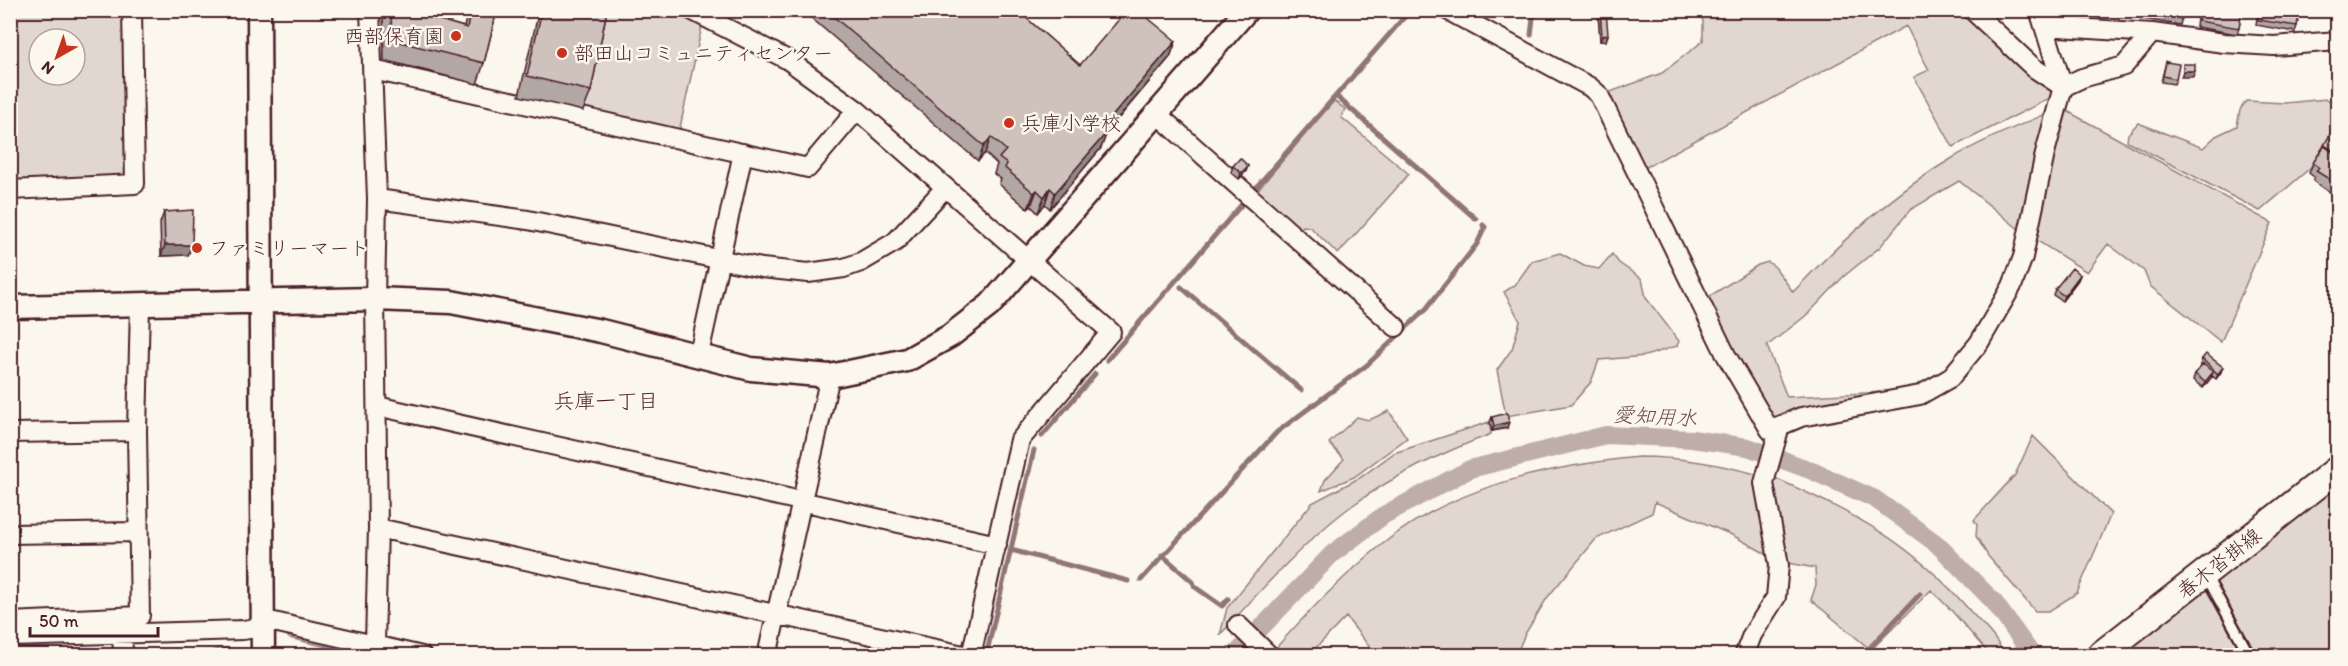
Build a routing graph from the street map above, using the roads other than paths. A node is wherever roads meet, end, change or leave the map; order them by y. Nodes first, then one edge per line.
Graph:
1 (132, 10) edge
2 (259, 10) edge
3 (370, 10) edge
4 (690, 10) edge
5 (1247, 10) edge
6 (1447, 10) edge
7 (1972, 10) edge
8 (2041, 18) edge
9 (2152, 33) junction
10 (2337, 41) edge
11 (373, 70) junction
12 (2063, 87) junction
13 (857, 110) junction
14 (1156, 113) junction
15 (743, 153) junction
16 (944, 189) junction
17 (10, 190) edge
18 (377, 199) junction
19 (721, 258) junction
20 (1028, 262) junction
21 (375, 299) junction
22 (260, 303) junction
23 (140, 304) junction
24 (10, 307) edge
25 (1396, 327) dead end
26 (699, 354) junction
27 (830, 376) junction
28 (377, 406) junction
29 (137, 431) junction
30 (10, 433) edge
31 (1778, 433) dead end
32 (2337, 469) edge
33 (803, 499) junction
34 (378, 528) junction
35 (138, 532) junction
36 (10, 534) edge
37 (997, 545) junction
38 (2205, 574) junction
39 (776, 616) junction
40 (10, 622) edge
41 (1238, 625) dead end
42 (122, 634) junction
43 (10, 637) edge
44 (262, 642) edge
45 (375, 643) junction
46 (928, 652) edge
47 (1268, 653) edge
48 (124, 656) edge
49 (422, 656) edge
50 (767, 656) edge
51 (970, 656) edge
52 (1744, 656) edge
53 (2099, 656) edge
54 (2250, 656) edge

1 - 17 street
2 - 22 street
3 - 11 street
4 - 13 street
5 - 14 street
6 - 12 street
7 - 12 street
8 - 9 street
8 - 12 street
9 - 10 street
9 - 12 street
11 - 15 street
11 - 18 street
13 - 15 street
13 - 16 street
14 - 20 street
14 - 25 street
15 - 19 street
16 - 19 street
16 - 20 street
18 - 19 street
18 - 21 street
19 - 26 street
20 - 27 street
20 - 37 street
21 - 22 street
21 - 26 street
21 - 28 street
22 - 23 street
22 - 44 street
23 - 24 street
23 - 29 street
26 - 27 street
27 - 33 street
28 - 33 street
28 - 34 street
29 - 30 street
29 - 35 street
31 - 52 street
32 - 38 main road, 春木沓掛線
33 - 37 street
33 - 39 street
34 - 39 street
34 - 45 street
35 - 36 street
35 - 40 street
37 - 51 street
38 - 53 main road, 春木沓掛線
38 - 54 lane
39 - 46 street
39 - 50 street
41 - 47 street
42 - 43 street
42 - 44 street
42 - 48 street
44 - 45 street
45 - 49 street
46 - 51 street

